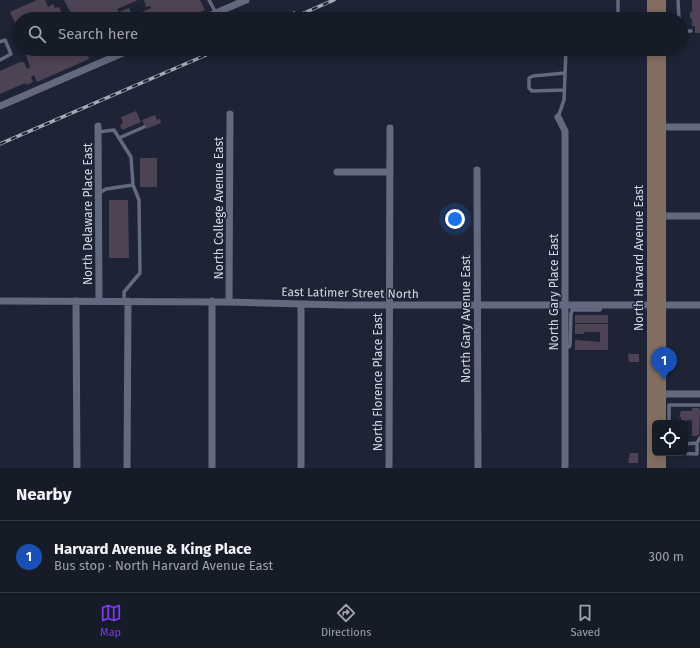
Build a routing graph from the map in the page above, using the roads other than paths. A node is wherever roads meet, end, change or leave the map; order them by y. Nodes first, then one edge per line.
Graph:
1 (210, 0) edge
2 (246, 0) edge
3 (618, 0) edge
4 (652, 0) edge
5 (661, 0) edge
6 (678, 0) edge
7 (216, 12) edge
8 (218, 12) edge
9 (618, 12) edge
10 (652, 12) edge
11 (661, 12) edge
12 (678, 12) edge
13 (0, 42) edge
14 (116, 56) edge
15 (566, 56) edge
16 (652, 56) edge
17 (661, 56) edge
18 (0, 60) edge
19 (565, 73) junction
20 (564, 90) junction
21 (0, 106) edge
22 (230, 114) dead end
23 (558, 117) joint
24 (144, 127) dead end
25 (656, 127) junction
26 (390, 128) dead end
27 (700, 128) edge
28 (98, 129) joint
29 (119, 138) junction
30 (477, 170) dead end
31 (337, 172) dead end
32 (390, 172) junction
33 (132, 185) junction
34 (98, 193) junction
35 (657, 216) junction
36 (700, 216) edge
37 (0, 301) edge
38 (76, 301) junction
39 (99, 301) junction
40 (126, 301) junction
41 (212, 301) junction
42 (229, 302) junction
43 (301, 304) junction
44 (389, 305) junction
45 (656, 305) junction
46 (700, 305) edge
47 (477, 306) junction
48 (564, 306) junction
49 (573, 308) junction
50 (565, 347) junction
51 (656, 394) junction
52 (700, 394) edge
53 (700, 405) edge
54 (660, 420) edge
55 (669, 420) edge
56 (700, 438) edge
57 (696, 443) junction
58 (688, 444) edge
59 (688, 454) edge
60 (661, 456) edge
61 (77, 468) edge
62 (128, 468) edge
63 (212, 468) edge
64 (302, 468) edge
65 (389, 468) edge
66 (478, 468) edge
67 (565, 468) edge
68 (652, 468) edge
69 (660, 468) edge

1 - 7 lane
2 - 8 street
3 - 9 lane
4 - 10 main road
5 - 11 main road
6 - 12 lane
13 - 18 lane
14 - 21 street
15 - 19 lane
16 - 25 main road, North Harvard Avenue East
17 - 25 main road, North Harvard Avenue East
19 - 20 lane
19 - 20 lane
20 - 23 lane
22 - 42 street, North College Avenue East
23 - 48 street, North Gary Place East
24 - 29 lane
25 - 27 street
25 - 35 main road, North Harvard Avenue East
26 - 32 street, North Florence Place East
28 - 29 lane
28 - 34 street, North Delaware Place East
29 - 33 lane
30 - 47 street, North Gary Avenue East
31 - 32 street
32 - 44 street, North Florence Place East
33 - 34 lane
33 - 40 lane
34 - 39 street, North Delaware Place East
35 - 36 street
35 - 45 main road, North Harvard Avenue East
37 - 38 street, East Latimer Street North
38 - 39 street, East Latimer Street North
38 - 61 street, North Delaware Place East
39 - 40 street, East Latimer Street North
40 - 41 street, East Latimer Street North
40 - 62 street
41 - 42 street, East Latimer Street North
41 - 63 street
42 - 43 street, East Latimer Street North
43 - 44 street, East Latimer Street North
43 - 64 street
44 - 47 street, East Latimer Street North
44 - 65 street, North Florence Place East
45 - 46 street, East Latimer Street North
45 - 49 street, East Latimer Street North
45 - 51 main road, North Harvard Avenue East
47 - 48 street, East Latimer Street North
47 - 66 street, North Gary Avenue East
48 - 49 street, East Latimer Street North
48 - 50 street, North Gary Place East
49 - 50 lane
50 - 67 street, North Gary Place East
51 - 52 street
51 - 54 main road, North Harvard Avenue East
51 - 68 main road, North Harvard Avenue East
53 - 55 lane
56 - 57 lane
57 - 58 lane
57 - 59 lane
60 - 69 main road

